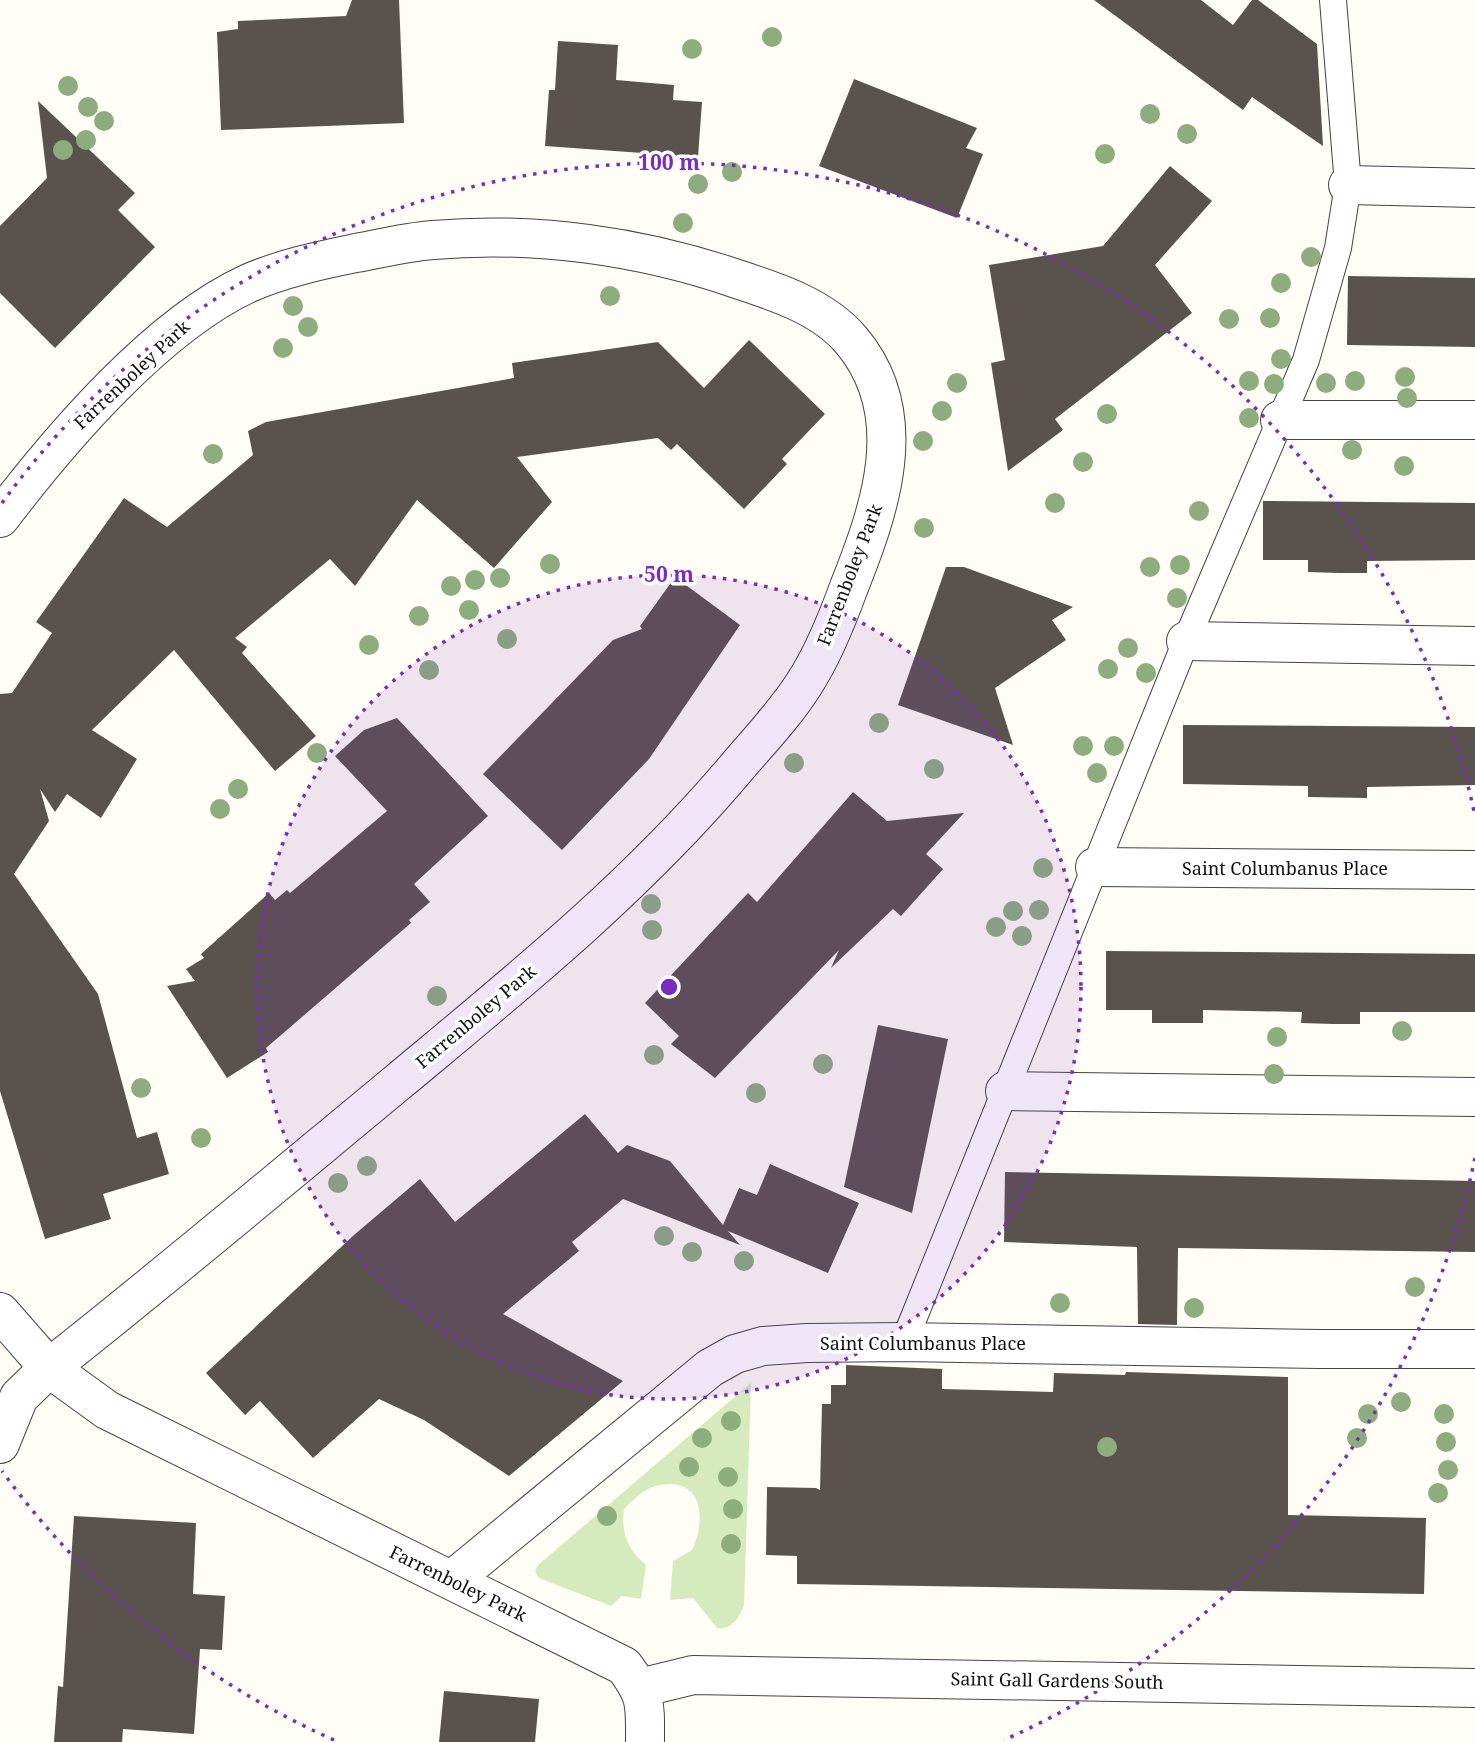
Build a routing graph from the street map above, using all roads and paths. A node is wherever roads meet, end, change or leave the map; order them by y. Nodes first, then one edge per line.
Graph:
1 (1332, 0) edge
2 (1348, 186) junction
3 (1475, 187) edge
4 (1280, 420) junction
5 (1475, 420) edge
6 (0, 518) edge
7 (1186, 640) junction
8 (1475, 646) edge
9 (1095, 867) junction
10 (1475, 870) edge
11 (1005, 1091) junction
12 (1475, 1097) edge
13 (0, 1312) edge
14 (904, 1342) junction
15 (1475, 1349) edge
16 (49, 1368) junction
17 (0, 1444) edge
18 (453, 1580) junction
19 (640, 1688) junction
20 (1475, 1688) edge
21 (645, 1742) edge

1 - 2 lane
2 - 3 street
2 - 4 lane
4 - 5 street
4 - 7 lane
6 - 16 street, Farrenboley Park
7 - 8 street
7 - 9 lane
9 - 10 street, Saint Columbanus Place
9 - 11 lane
11 - 12 street
11 - 14 lane
13 - 16 street, Farrenboley Park
14 - 15 street, Saint Columbanus Place
14 - 18 street, Saint Columbanus Place
16 - 17 street
16 - 18 street, Farrenboley Park
18 - 19 street, Farrenboley Park
19 - 20 street, Saint Gall Gardens South
19 - 21 street

